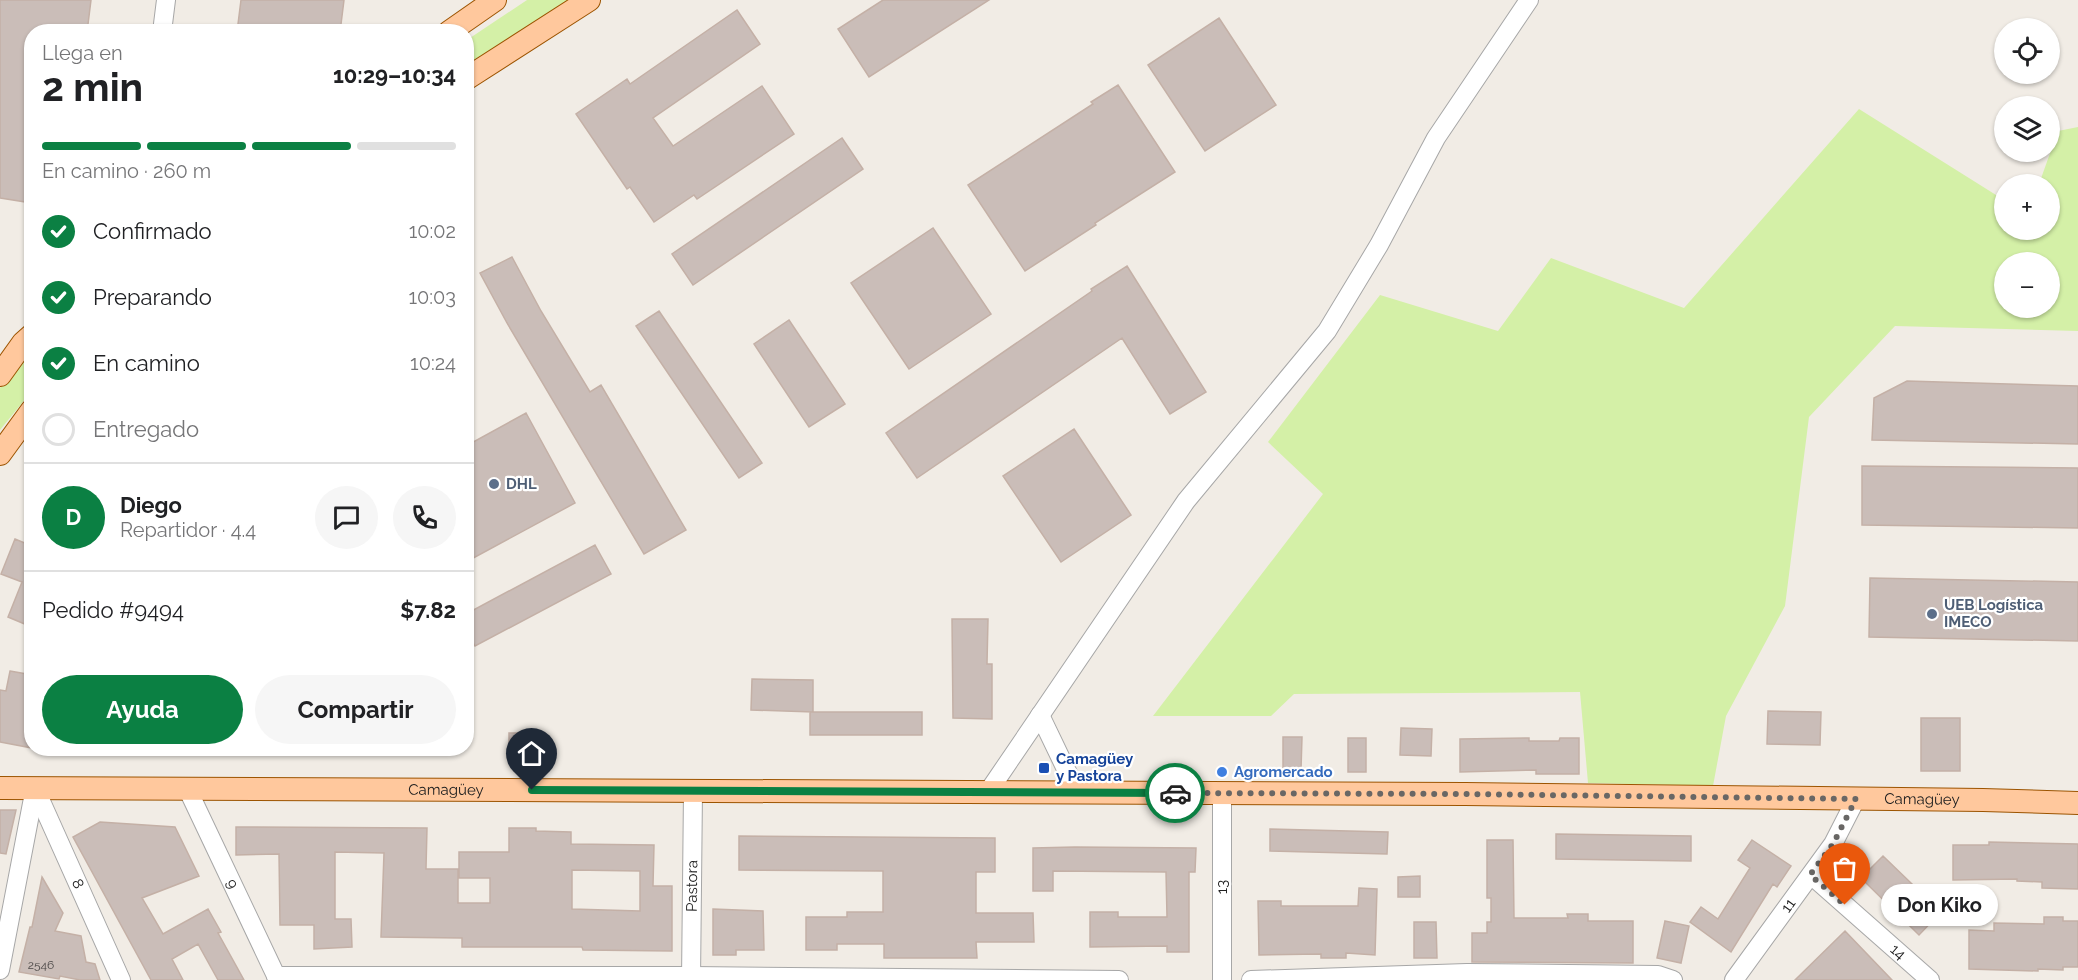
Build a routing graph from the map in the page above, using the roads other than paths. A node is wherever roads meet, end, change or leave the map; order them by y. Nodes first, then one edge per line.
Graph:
1 (166, 0) edge
2 (495, 0) edge
3 (589, 0) edge
4 (1529, 0) edge
5 (163, 24) edge
6 (460, 24) edge
7 (474, 74) edge
8 (24, 342) edge
9 (0, 375) edge
10 (24, 421) edge
11 (0, 454) edge
12 (1040, 715) junction
13 (0, 788) edge
14 (35, 788) junction
15 (187, 788) junction
16 (693, 791) junction
17 (988, 792) junction
18 (1077, 792) junction
19 (1222, 793) junction
20 (1856, 799) junction
21 (2078, 803) edge
22 (1810, 875) junction
23 (0, 970) edge
24 (277, 978) edge
25 (691, 978) edge
26 (121, 980) edge
27 (1119, 980) edge
28 (1222, 980) edge
29 (1251, 980) edge
30 (1673, 980) edge
31 (1734, 980) edge
32 (1930, 980) edge

1 - 5 street
2 - 6 main road
3 - 7 main road
4 - 12 street
8 - 9 main road
10 - 11 main road
12 - 17 street
12 - 18 street
13 - 14 main road, Camagüey
14 - 15 main road, Camagüey
14 - 23 street
14 - 26 street, 8
15 - 16 main road, Camagüey
15 - 24 street, 9
16 - 17 main road, Camagüey
16 - 25 street, Pastora
17 - 18 main road, Camagüey
18 - 19 main road, Camagüey
19 - 20 main road, Camagüey
19 - 28 street, 13
20 - 21 main road, Camagüey
20 - 22 street, 11
22 - 31 street, 11
22 - 32 street, 14
24 - 25 street
25 - 27 street
29 - 30 street

